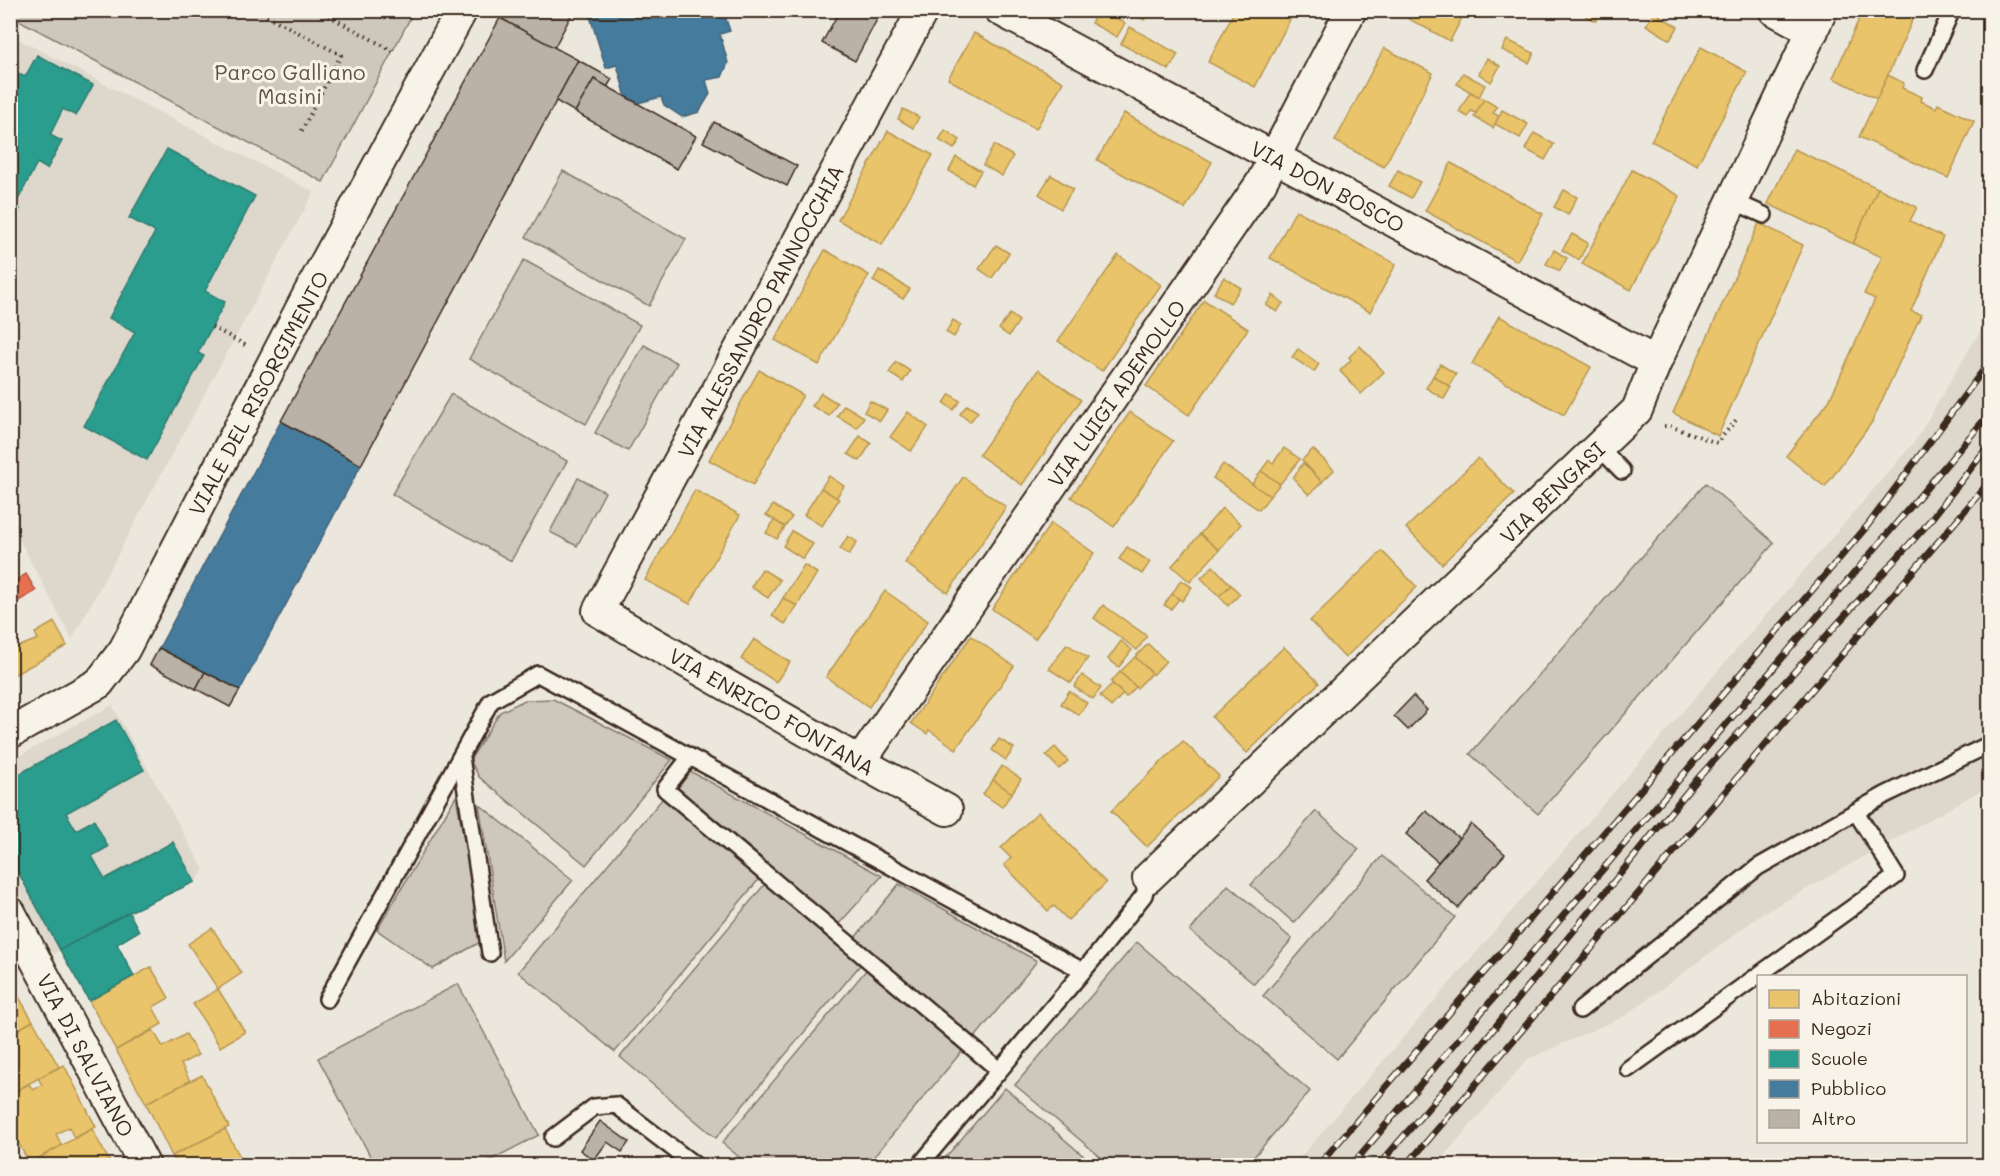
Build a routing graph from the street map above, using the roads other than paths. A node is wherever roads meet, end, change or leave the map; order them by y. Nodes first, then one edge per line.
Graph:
1 (462, 10) edge
2 (923, 10) edge
3 (1000, 10) edge
4 (1351, 10) edge
5 (1774, 10) edge
6 (1952, 10) edge
7 (1817, 21) edge
8 (1925, 70) dead end
9 (1274, 157) junction
10 (1733, 201) junction
11 (1764, 215) dead end
12 (1656, 362) junction
13 (1599, 447) junction
14 (1622, 471) dead end
15 (598, 611) joint
16 (10, 733) edge
17 (1989, 744) edge
18 (461, 757) junction
19 (690, 757) junction
20 (860, 762) junction
21 (947, 810) dead end
22 (1856, 812) junction
23 (1148, 878) joint
24 (10, 912) edge
25 (490, 953) dead end
26 (1083, 970) junction
27 (1759, 975) edge
28 (1757, 976) edge
29 (327, 999) dead end
30 (1580, 1010) dead end
31 (1628, 1069) dead end
32 (999, 1070) junction
33 (553, 1138) dead end
34 (145, 1166) edge
35 (696, 1166) edge
36 (919, 1166) edge

1 - 16 street, VIALE DEL RISORGIMENTO
2 - 15 street, VIA ALESSANDRO PANNOCCHIA
3 - 9 street, VIA DON BOSCO
4 - 9 street, VIA LUIGI ADEMOLLO
5 - 7 street
6 - 8 lane
7 - 10 street, VIA BENGASI
9 - 12 street, VIA DON BOSCO
9 - 20 street, VIA LUIGI ADEMOLLO
10 - 11 lane
10 - 12 street, VIA BENGASI
12 - 13 street, VIA BENGASI
13 - 14 lane
13 - 23 street, VIA BENGASI
15 - 20 street, VIA ENRICO FONTANA
17 - 22 lane
18 - 19 lane
18 - 25 lane
18 - 29 lane
19 - 26 lane
19 - 32 lane
20 - 21 street, VIA ENRICO FONTANA
22 - 27 lane
22 - 30 lane
23 - 26 lane
24 - 34 street, VIA DI SALVIANO
26 - 32 lane
28 - 31 lane
32 - 36 lane
33 - 35 lane

